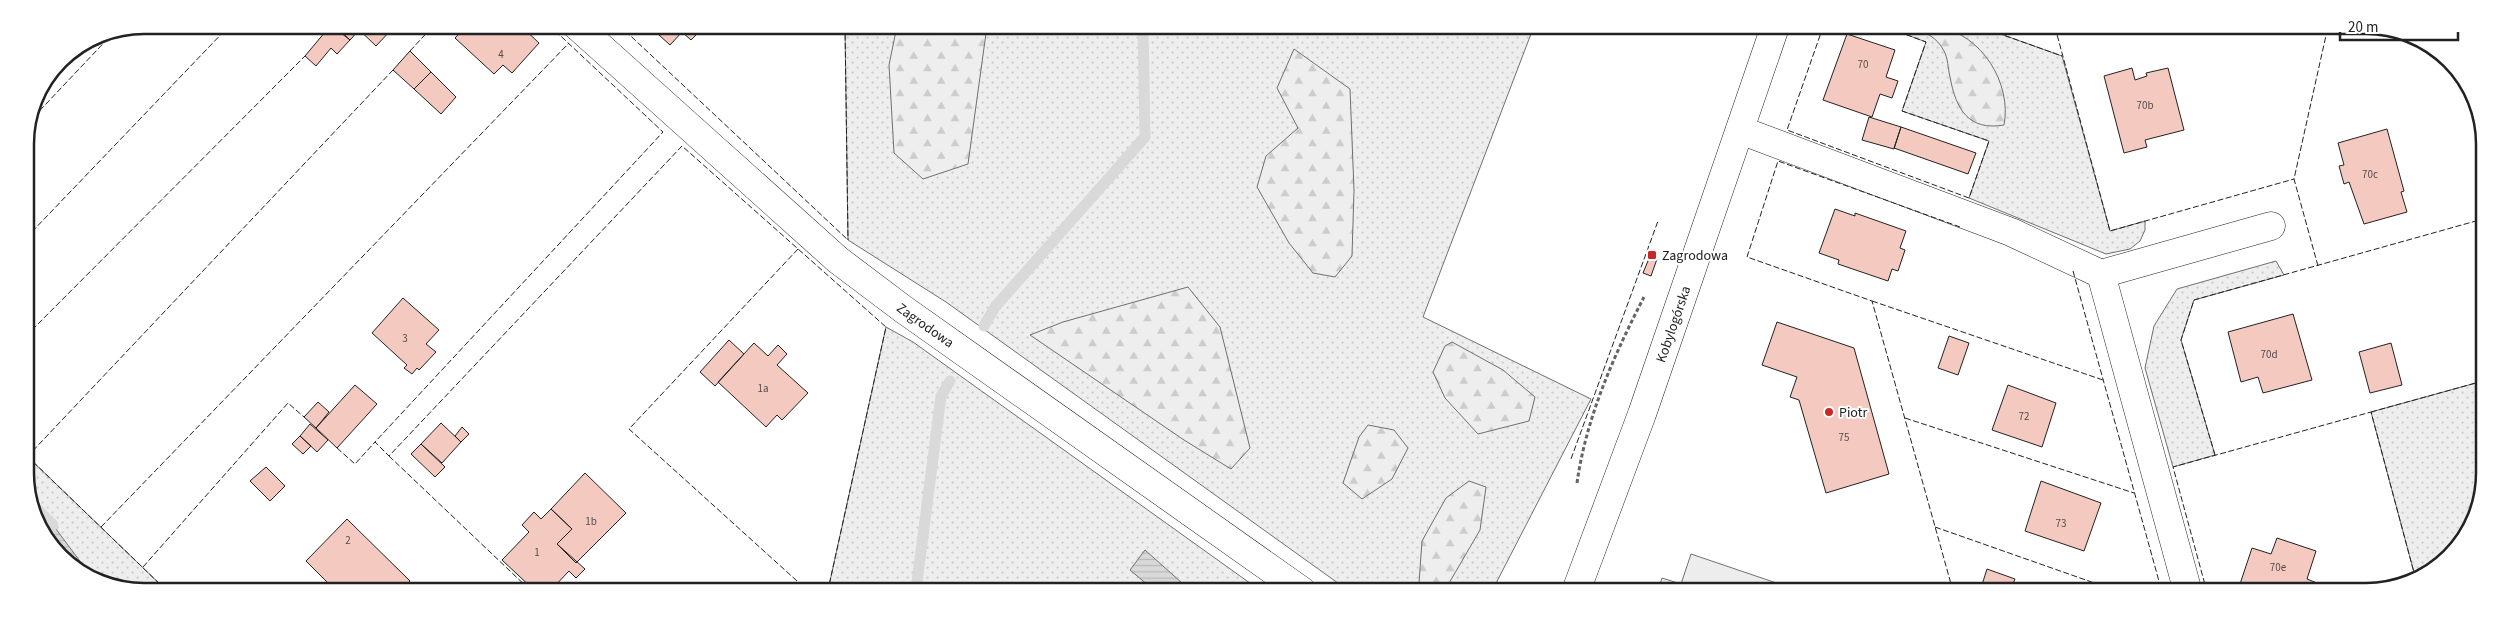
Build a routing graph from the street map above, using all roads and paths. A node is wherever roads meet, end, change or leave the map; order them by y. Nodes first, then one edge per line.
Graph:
1 (585, 34) edge
2 (1773, 34) edge
3 (1740, 130) junction
4 (2271, 226) dead end
5 (2101, 274) junction
6 (1291, 583) edge
7 (1579, 583) edge
8 (2186, 583) edge

1 - 6 street, Zagrodowa
2 - 3 street, Kobylogórska
3 - 5 street
3 - 7 street, Kobylogórska
4 - 5 street
5 - 8 street

